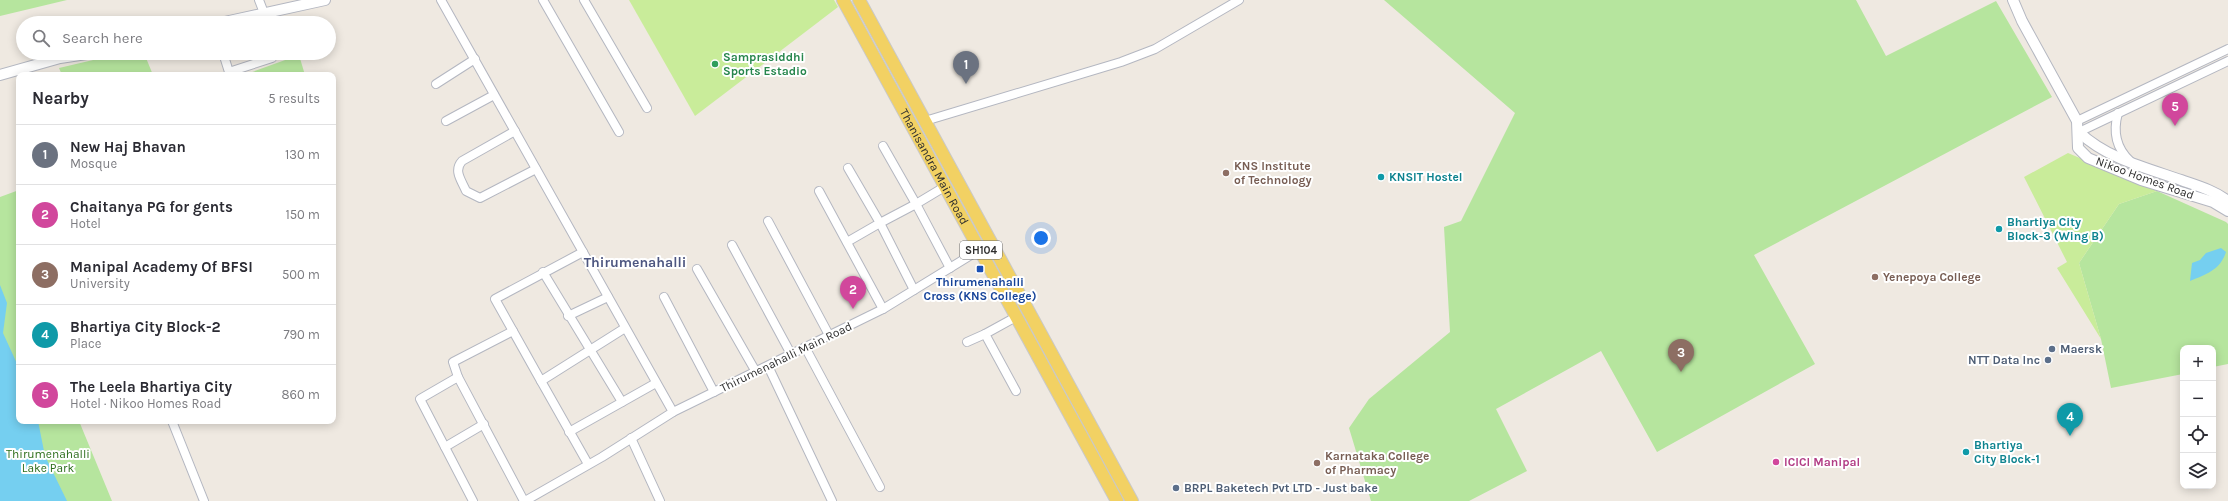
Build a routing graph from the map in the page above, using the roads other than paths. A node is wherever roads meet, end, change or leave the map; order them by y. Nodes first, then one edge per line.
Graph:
1 (259, 0) edge
2 (325, 0) edge
3 (441, 0) edge
4 (543, 0) edge
5 (584, 0) edge
6 (843, 0) edge
7 (859, 0) edge
8 (1240, 0) edge
9 (2014, 0) edge
10 (306, 2) edge
11 (264, 13) junction
12 (251, 16) edge
13 (2228, 49) edge
14 (2213, 56) junction
15 (53, 60) edge
16 (226, 60) edge
17 (266, 60) edge
18 (475, 60) junction
19 (2228, 61) edge
20 (2217, 66) junction
21 (230, 72) edge
22 (233, 72) edge
23 (0, 76) edge
24 (436, 84) dead end
25 (494, 95) junction
26 (647, 108) dead end
27 (2118, 113) junction
28 (925, 120) junction
29 (446, 121) dead end
30 (2077, 121) junction
31 (515, 131) junction
32 (619, 132) dead end
33 (2079, 132) junction
34 (883, 146) dead end
35 (2132, 163) junction
36 (848, 168) dead end
37 (536, 169) junction
38 (946, 186) junction
39 (819, 191) dead end
40 (2228, 201) edge
41 (916, 204) junction
42 (2228, 211) edge
43 (768, 221) dead end
44 (880, 223) junction
45 (847, 242) junction
46 (992, 243) junction
47 (732, 245) dead end
48 (980, 249) junction
49 (583, 252) junction
50 (950, 268) junction
51 (697, 269) dead end
52 (543, 272) junction
53 (914, 290) junction
54 (608, 297) junction
55 (664, 297) dead end
56 (884, 309) junction
57 (568, 316) junction
58 (1016, 317) junction
59 (625, 328) junction
60 (513, 331) junction
61 (985, 334) junction
62 (829, 336) junction
63 (968, 342) dead end
64 (805, 347) junction
65 (590, 350) junction
66 (791, 354) junction
67 (768, 366) junction
68 (756, 372) junction
69 (458, 377) junction
70 (541, 381) junction
71 (656, 383) junction
72 (1016, 391) dead end
73 (714, 392) junction
74 (622, 402) junction
75 (673, 412) junction
76 (173, 424) edge
77 (484, 424) junction
78 (569, 432) junction
79 (631, 438) junction
80 (445, 447) junction
81 (588, 464) junction
82 (880, 487) dead end
83 (204, 501) edge
84 (473, 501) edge
85 (524, 501) edge
86 (660, 501) edge
87 (832, 501) edge
88 (1117, 501) edge
89 (1132, 501) edge

1 - 11 street
2 - 10 street
3 - 18 street
4 - 32 street
5 - 26 street
6 - 38 main road, Thanisandra Main Road / SH104
7 - 28 main road, Thanisandra Main Road / SH104
8 - 28 street
9 - 30 street
10 - 11 street
11 - 12 street
13 - 14 street
14 - 20 street
14 - 30 street
15 - 23 street
16 - 21 street
17 - 22 street
18 - 24 street
18 - 25 street
19 - 20 street
20 - 27 street
25 - 29 street
25 - 31 street
27 - 33 street
27 - 35 street
28 - 46 main road, Thanisandra Main Road / SH104
30 - 33 street
31 - 37 street
31 - 37 street
33 - 35 street, Nikoo Homes Road
33 - 42 street, Nikoo Homes Road
34 - 41 street
35 - 40 street, Nikoo Homes Road
36 - 44 street
37 - 49 street
38 - 41 street
38 - 48 main road, Thanisandra Main Road / SH104
39 - 45 street
41 - 44 street
41 - 50 street
43 - 62 street
44 - 45 street
44 - 53 street
45 - 56 street
46 - 48 street, Thirumenahalli Main Road
46 - 89 main road, Thanisandra Main Road / SH104
47 - 66 street
48 - 50 street, Thirumenahalli Main Road
48 - 58 main road, Thanisandra Main Road / SH104
49 - 52 street
49 - 54 street
50 - 53 street, Thirumenahalli Main Road
51 - 68 street
52 - 57 street
52 - 60 street
53 - 56 street, Thirumenahalli Main Road
54 - 57 street
54 - 59 street
55 - 73 street
56 - 62 street, Thirumenahalli Main Road
57 - 65 street
58 - 61 street
58 - 88 main road, Thanisandra Main Road / SH104
59 - 65 street
59 - 71 street
60 - 69 street
60 - 70 street
61 - 63 street
61 - 72 street
62 - 64 street, Thirumenahalli Main Road
64 - 66 street, Thirumenahalli Main Road
64 - 82 street
65 - 70 street
65 - 74 street
66 - 67 street, Thirumenahalli Main Road
67 - 68 street, Thirumenahalli Main Road
67 - 87 street
68 - 73 street, Thirumenahalli Main Road
69 - 77 street
69 - 80 street
70 - 78 street
71 - 74 street
71 - 75 street
73 - 75 street, Thirumenahalli Main Road
74 - 78 street
75 - 79 street, Thirumenahalli Main Road
76 - 83 street
77 - 80 street
77 - 85 street
78 - 81 street
79 - 81 street, Thirumenahalli Main Road
79 - 86 street
80 - 84 street
81 - 85 street, Thirumenahalli Main Road

